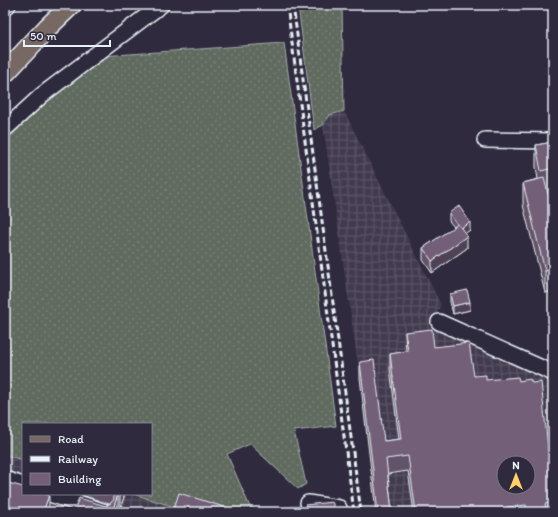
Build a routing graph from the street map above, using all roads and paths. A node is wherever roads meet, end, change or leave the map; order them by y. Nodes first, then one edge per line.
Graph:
1 (8, 5) edge
2 (71, 5) edge
3 (161, 5) edge
4 (5, 8) edge
5 (5, 73) edge
6 (5, 129) edge
7 (485, 140) dead end
8 (553, 141) edge
9 (439, 322) dead end
10 (553, 372) edge
11 (5, 479) edge
12 (22, 485) edge
13 (51, 495) edge
14 (308, 503) edge
15 (66, 506) edge
16 (105, 512) edge
17 (339, 512) edge

1 - 4 street
2 - 5 main road
3 - 6 street
7 - 8 street
9 - 10 street
11 - 12 street
13 - 15 street
14 - 17 street
15 - 16 street

